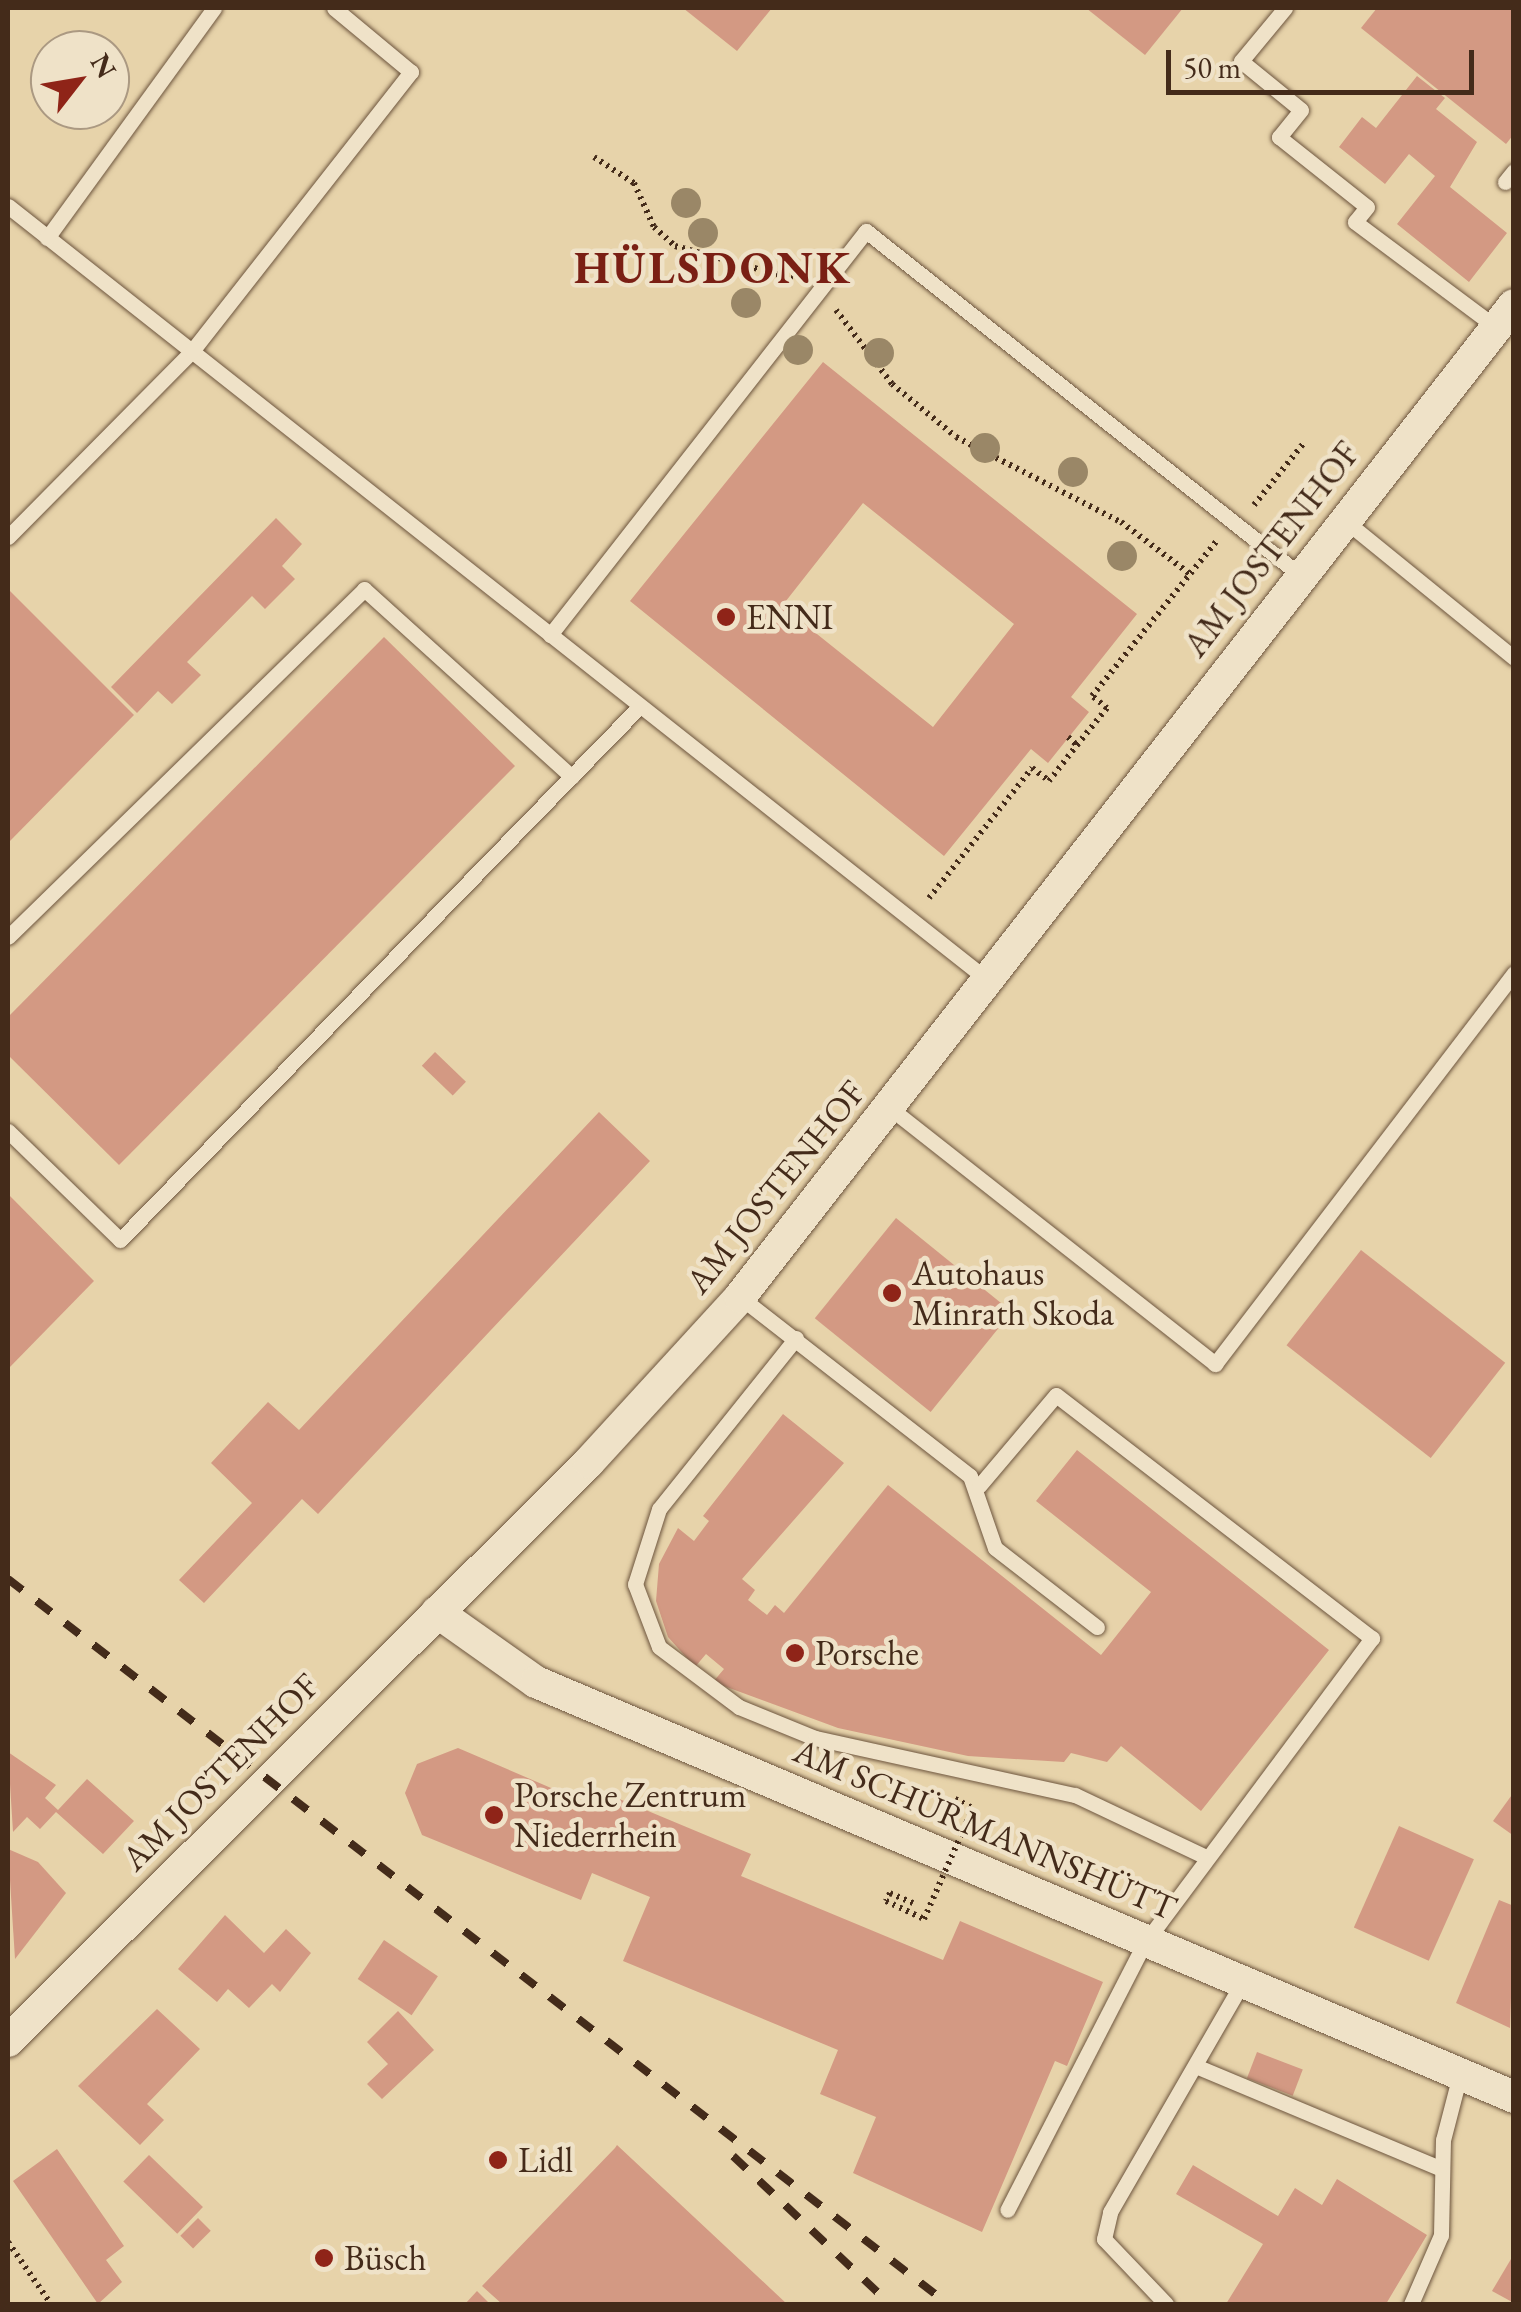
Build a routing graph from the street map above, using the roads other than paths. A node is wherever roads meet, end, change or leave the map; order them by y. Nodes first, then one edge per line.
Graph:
1 (214, 8) edge
2 (334, 8) edge
3 (1285, 8) edge
4 (8, 206) edge
5 (47, 238) junction
6 (1505, 316) edge
7 (192, 351) junction
8 (1343, 519) junction
9 (8, 537) edge
10 (1300, 575) junction
11 (550, 635) junction
12 (1514, 658) edge
13 (640, 706) junction
14 (572, 777) junction
15 (8, 937) edge
16 (1514, 973) edge
17 (989, 981) junction
18 (890, 1108) junction
19 (8, 1130) edge
20 (740, 1297) junction
21 (796, 1338) junction
22 (979, 1486) junction
23 (438, 1612) junction
24 (1096, 1627) dead end
25 (1206, 1857) junction
26 (1145, 1942) junction
27 (1242, 1983) junction
28 (8, 2041) edge
29 (1198, 2067) junction
30 (1459, 2078) junction
31 (1514, 2097) edge
32 (1442, 2169) junction
33 (1007, 2210) dead end
34 (1166, 2304) edge
35 (1411, 2304) edge

1 - 5 lane
2 - 7 lane
3 - 6 lane
4 - 5 lane
5 - 7 lane
6 - 8 street, AM JOSTENHOF
7 - 9 lane
7 - 11 lane
8 - 10 street, AM JOSTENHOF
8 - 12 lane
10 - 11 lane
10 - 17 street, AM JOSTENHOF
11 - 13 lane
13 - 14 lane
13 - 17 lane
14 - 15 lane
14 - 19 lane
16 - 18 lane
17 - 18 street, AM JOSTENHOF
18 - 20 street, AM JOSTENHOF
20 - 21 lane
20 - 23 street, AM JOSTENHOF
21 - 22 lane
21 - 25 lane
22 - 24 lane
22 - 25 lane
23 - 26 street, AM SCHÜRMANNSHÜTT
23 - 28 street, AM JOSTENHOF
25 - 26 lane
26 - 27 street, AM SCHÜRMANNSHÜTT
26 - 33 lane
27 - 29 lane
27 - 30 street, AM SCHÜRMANNSHÜTT
29 - 32 lane
29 - 34 lane
30 - 31 street, AM SCHÜRMANNSHÜTT
30 - 32 lane
32 - 35 lane

